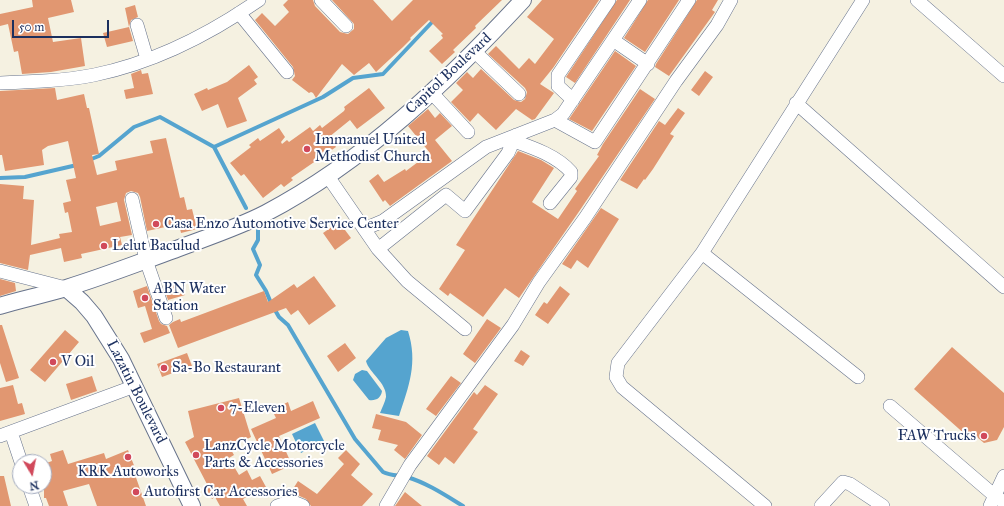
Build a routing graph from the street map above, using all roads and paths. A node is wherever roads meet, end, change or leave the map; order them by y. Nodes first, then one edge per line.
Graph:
1 (259, 0) edge
2 (321, 0) edge
3 (523, 0) edge
4 (609, 0) edge
5 (640, 0) edge
6 (689, 0) edge
7 (731, 0) edge
8 (863, 0) edge
9 (916, 0) edge
10 (239, 14) junction
11 (137, 25) dead end
12 (346, 26) dead end
13 (613, 40) junction
14 (474, 51) junction
15 (146, 59) junction
16 (648, 64) junction
17 (287, 72) dead end
18 (1004, 76) edge
19 (0, 83) edge
20 (432, 93) junction
21 (519, 94) dead end
22 (573, 100) junction
23 (796, 103) junction
24 (556, 120) junction
25 (468, 132) dead end
26 (515, 138) junction
27 (327, 175) junction
28 (132, 199) dead end
29 (550, 204) dead end
30 (364, 228) junction
31 (378, 249) junction
32 (702, 253) junction
33 (146, 260) junction
34 (0, 271) edge
35 (1004, 287) edge
36 (66, 288) junction
37 (0, 306) edge
38 (166, 318) dead end
39 (465, 329) dead end
40 (858, 377) dead end
41 (135, 386) junction
42 (890, 406) dead end
43 (5, 434) edge
44 (16, 454) edge
45 (1004, 476) edge
46 (32, 494) edge
47 (996, 501) edge
48 (36, 506) edge
49 (192, 506) edge
50 (277, 506) edge
51 (303, 506) edge
52 (386, 506) edge
53 (765, 506) edge
54 (821, 506) edge
55 (883, 506) edge

1 - 10 street
2 - 12 street
3 - 14 main road, Capitol Boulevard
4 - 22 street
5 - 13 street
6 - 16 street
7 - 52 street
8 - 23 street
9 - 18 street
10 - 15 street
10 - 17 street
11 - 15 street
13 - 16 street
13 - 22 street
14 - 20 main road, Capitol Boulevard
14 - 21 street
15 - 19 street
16 - 24 street
20 - 25 street
20 - 27 main road, Capitol Boulevard
22 - 24 street
23 - 32 street
23 - 35 street
24 - 26 street
26 - 29 street
26 - 30 street
26 - 31 street
27 - 30 street
27 - 33 main road, Capitol Boulevard
28 - 33 street
30 - 31 street
31 - 39 street
32 - 40 street
32 - 53 street
33 - 36 main road, Capitol Boulevard
33 - 38 street
34 - 36 street
36 - 37 main road, Capitol Boulevard
36 - 41 main road, Lazatin Boulevard
41 - 43 street
41 - 49 main road, Lazatin Boulevard
42 - 47 street
43 - 44 street
45 - 47 street
46 - 48 street
50 - 51 street
54 - 55 street

